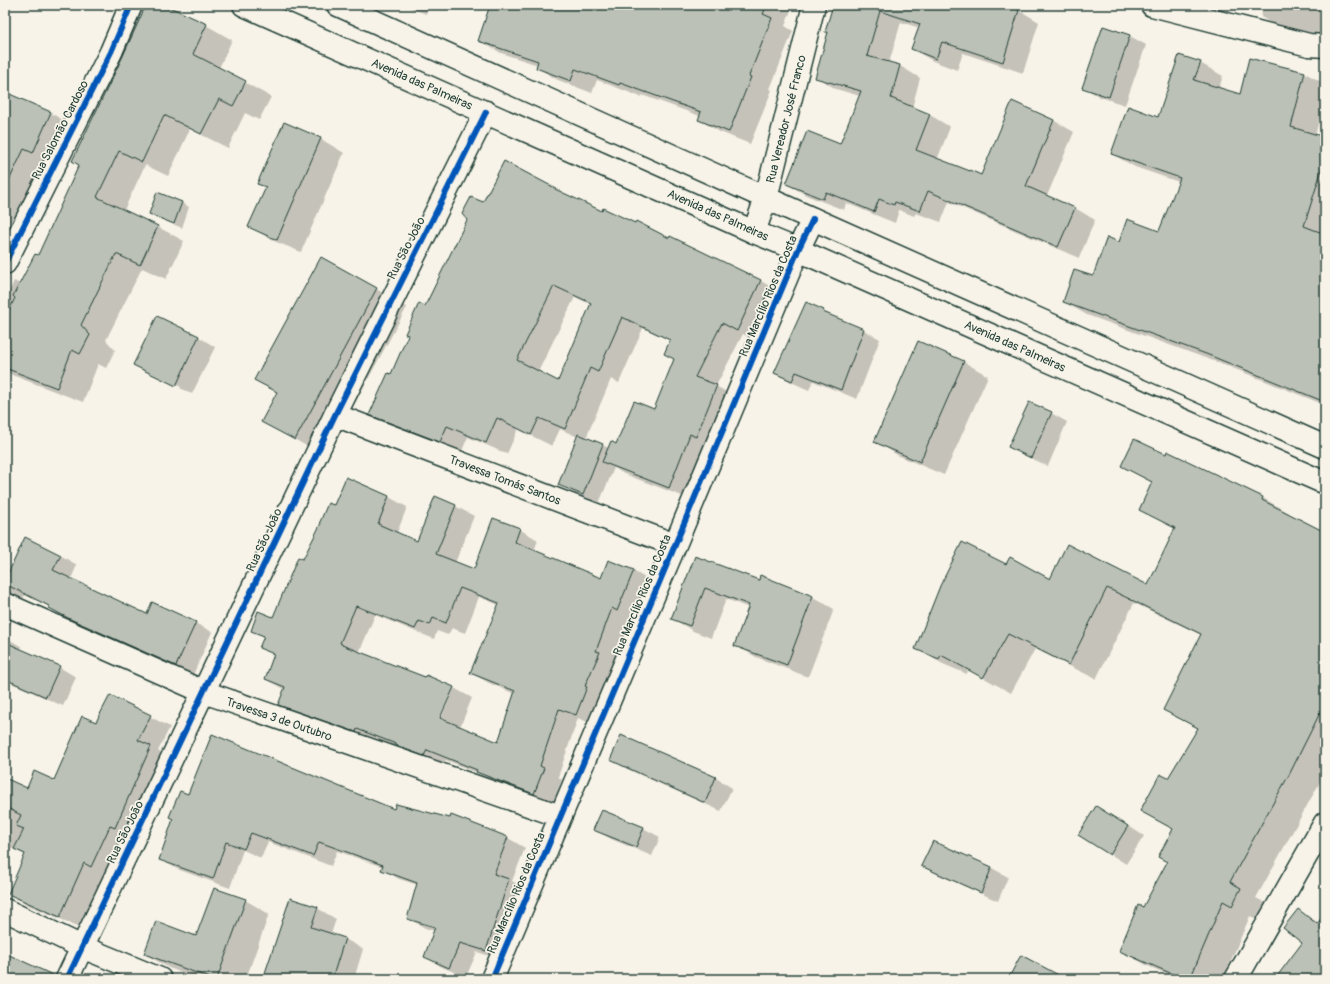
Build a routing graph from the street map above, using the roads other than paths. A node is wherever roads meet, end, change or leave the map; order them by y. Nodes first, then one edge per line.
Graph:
1 (131, 5) edge
2 (244, 5) edge
3 (338, 5) edge
4 (814, 5) edge
5 (1152, 5) edge
6 (1325, 46) edge
7 (486, 112) junction
8 (766, 198) junction
9 (813, 219) junction
10 (754, 232) junction
11 (798, 250) junction
12 (5, 263) edge
13 (335, 416) junction
14 (1325, 447) edge
15 (1325, 483) edge
16 (675, 545) junction
17 (5, 604) edge
18 (204, 692) junction
19 (560, 816) junction
20 (1325, 823) edge
21 (5, 910) edge
22 (82, 947) junction
23 (67, 979) edge
24 (160, 979) edge
25 (492, 979) edge
26 (1236, 979) edge

1 - 12 street, Rua Salomão Cardoso
2 - 7 street, Avenida das Palmeiras
3 - 8 street
4 - 8 street, Rua Vereador José Franco
5 - 6 street
7 - 10 street, Avenida das Palmeiras
7 - 13 street, Rua São João
8 - 9 street
8 - 10 street, Rua Vereador José Franco
9 - 11 street, Rua Marcílio Rios da Costa
9 - 14 street
10 - 11 street, Avenida das Palmeiras
11 - 15 street, Avenida das Palmeiras
11 - 16 street, Rua Marcílio Rios da Costa
13 - 16 street, Travessa Tomás Santos
13 - 18 street, Rua São João
16 - 19 street, Rua Marcílio Rios da Costa
17 - 18 street, Travessa 3 de Outubro
18 - 19 street, Travessa 3 de Outubro
18 - 22 street, Rua São João
19 - 25 street, Rua Marcílio Rios da Costa
20 - 26 street
21 - 22 street
22 - 23 street, Rua São João
22 - 24 street

